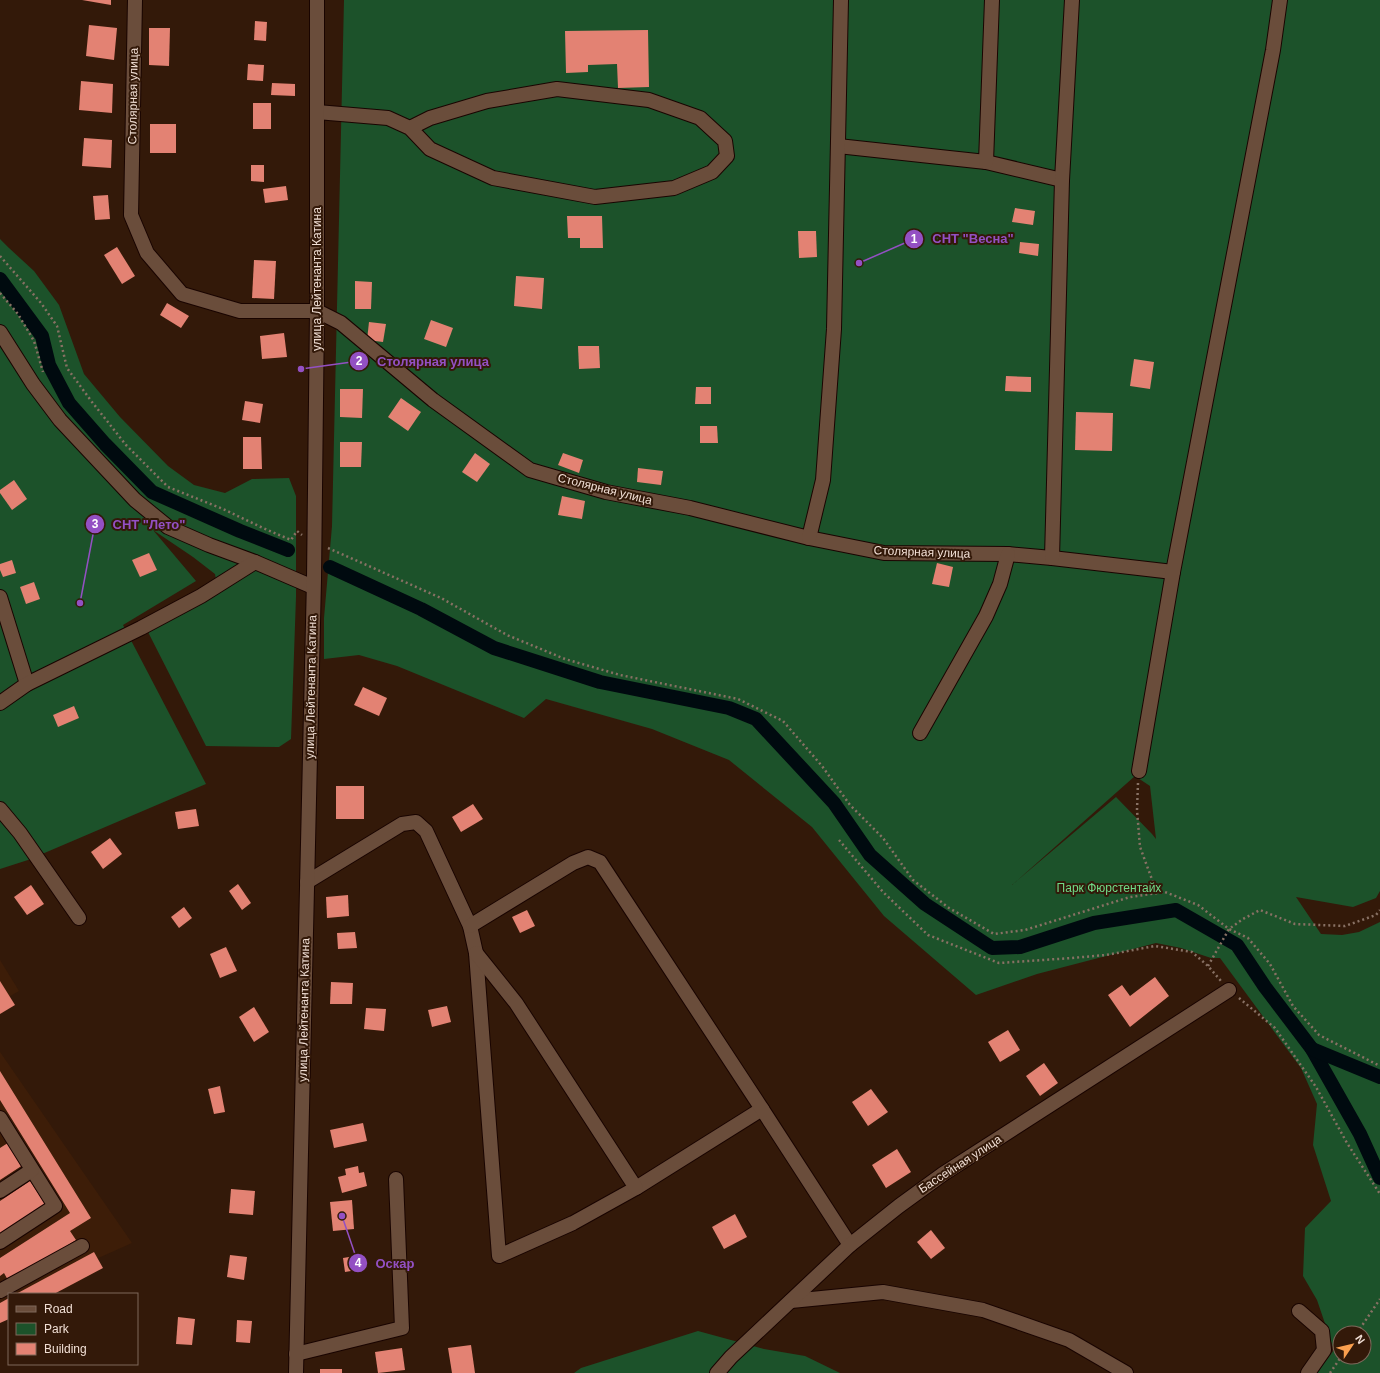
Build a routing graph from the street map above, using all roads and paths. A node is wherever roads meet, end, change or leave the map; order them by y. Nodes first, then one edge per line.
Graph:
1 (135, 0) edge
2 (317, 0) edge
3 (841, 0) edge
4 (992, 0) edge
5 (1072, 0) edge
6 (1280, 0) edge
7 (317, 112) junction
8 (410, 128) junction
9 (838, 146) junction
10 (986, 162) junction
11 (1062, 180) junction
12 (0, 256) edge
13 (0, 293) edge
14 (317, 311) junction
15 (0, 332) edge
16 (45, 380) dead end
17 (809, 538) junction
18 (291, 540) dead end
19 (341, 554) dead end
20 (1008, 554) junction
21 (1052, 558) junction
22 (255, 562) junction
23 (1173, 572) junction
24 (313, 587) junction
25 (0, 597) edge
26 (27, 684) junction
27 (0, 703) edge
28 (920, 732) dead end
29 (1139, 771) joint
30 (0, 809) edge
31 (838, 840) dead end
32 (306, 882) junction
33 (1157, 894) junction
34 (1380, 910) edge
35 (79, 918) dead end
36 (470, 926) junction
37 (1229, 929) junction
38 (476, 953) junction
39 (1208, 966) junction
40 (1229, 990) junction
41 (1380, 1066) edge
42 (762, 1109) junction
43 (2, 1127) edge
44 (32, 1170) junction
45 (396, 1178) dead end
46 (636, 1188) junction
47 (0, 1191) edge
48 (1380, 1194) edge
49 (0, 1242) edge
50 (850, 1245) junction
51 (82, 1246) dead end
52 (0, 1291) edge
53 (1380, 1299) edge
54 (791, 1301) junction
55 (1299, 1311) dead end
56 (1362, 1325) edge
57 (296, 1354) junction
58 (296, 1373) edge
59 (717, 1373) edge
60 (1126, 1373) edge
61 (1308, 1373) edge

1 - 14 street, Столярная улица
2 - 7 street, улица Лейтенанта Катина
3 - 9 street
4 - 10 street
5 - 11 street
6 - 23 street
7 - 8 street
7 - 14 street, улица Лейтенанта Катина
8 - 8 street
9 - 10 street
9 - 17 street
10 - 11 street
11 - 21 street
12 - 18 path
13 - 16 path
14 - 17 street, Столярная улица
14 - 24 street, улица Лейтенанта Катина
15 - 22 street
17 - 20 street, Столярная улица
19 - 33 path
20 - 21 street, Столярная улица
20 - 28 street
21 - 23 street, Столярная улица
22 - 24 street
22 - 26 street
23 - 29 street
24 - 32 street, улица Лейтенанта Катина
25 - 26 street
26 - 27 street
29 - 33 path
30 - 35 street
31 - 39 path
32 - 36 street
32 - 57 street, улица Лейтенанта Катина
33 - 37 path
34 - 37 path
36 - 38 street
36 - 42 street
37 - 39 path
37 - 41 path
38 - 46 street
38 - 46 street
39 - 40 path
40 - 48 path
40 - 50 street, Бассейная улица
42 - 46 street
42 - 50 street
43 - 44 street
44 - 47 street
44 - 49 street
45 - 57 street
50 - 54 street, Бассейная улица
51 - 52 street
53 - 56 path
54 - 59 street, Бассейная улица
54 - 60 street
55 - 61 street
57 - 58 street, улица Лейтенанта Катина

